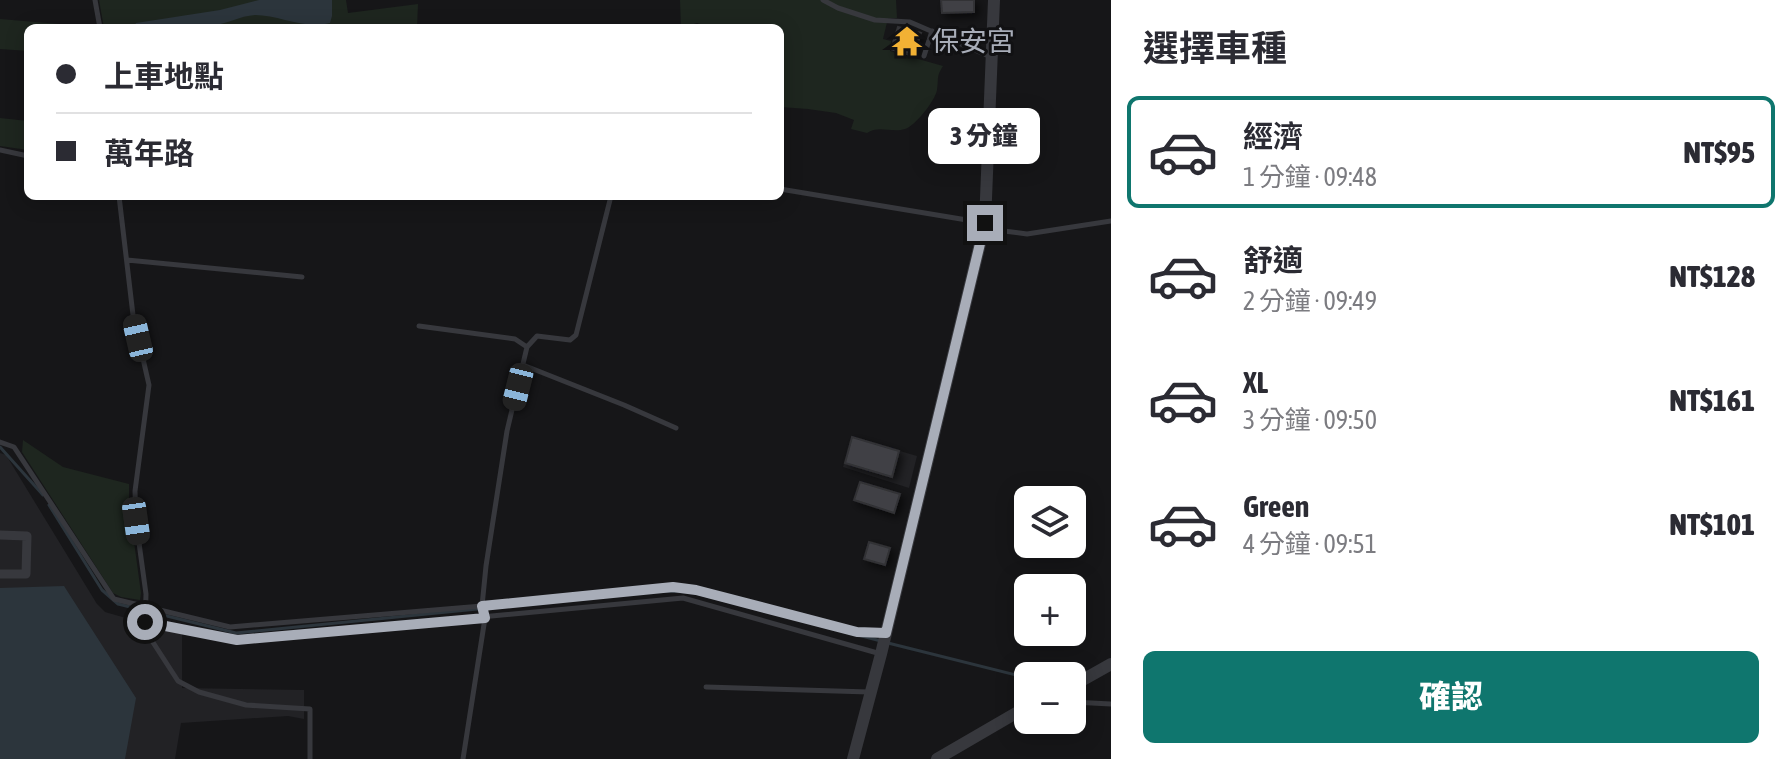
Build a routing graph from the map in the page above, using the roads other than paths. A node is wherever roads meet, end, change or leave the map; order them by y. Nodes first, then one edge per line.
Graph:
1 (95, 0) edge
2 (823, 0) edge
3 (994, 0) edge
4 (99, 24) edge
5 (932, 31) junction
6 (924, 56) dead end
7 (992, 57) junction
8 (0, 150) edge
9 (24, 155) edge
10 (784, 190) edge
11 (120, 200) edge
12 (610, 200) edge
13 (1111, 221) edge
14 (985, 223) junction
15 (127, 260) junction
16 (302, 277) dead end
17 (419, 326) dead end
18 (527, 347) junction
19 (523, 365) junction
20 (676, 428) dead end
21 (0, 442) edge
22 (0, 535) edge
23 (0, 574) edge
24 (146, 605) junction
25 (482, 606) junction
26 (485, 618) junction
27 (145, 622) junction
28 (886, 633) junction
29 (881, 654) junction
30 (1111, 664) edge
31 (1086, 678) edge
32 (706, 687) dead end
33 (870, 692) junction
34 (1086, 703) edge
35 (1111, 704) edge
36 (1014, 714) edge
37 (310, 759) edge
38 (463, 759) edge
39 (853, 759) edge
40 (937, 759) edge

1 - 4 lane
2 - 5 lane
3 - 7 street
5 - 6 lane
5 - 7 lane
7 - 14 street
8 - 9 lane
10 - 14 lane
11 - 15 lane
12 - 18 lane
13 - 14 lane
14 - 28 street
15 - 16 lane
15 - 24 lane
17 - 18 lane
18 - 19 lane
19 - 20 lane
19 - 25 lane
21 - 24 lane
22 - 23 street
24 - 25 lane
24 - 27 lane
25 - 26 lane
25 - 28 lane
26 - 27 lane
26 - 29 lane
26 - 38 lane
27 - 37 lane
28 - 29 street
29 - 33 street
30 - 31 street
32 - 33 lane
33 - 39 street
34 - 35 lane
36 - 40 street

